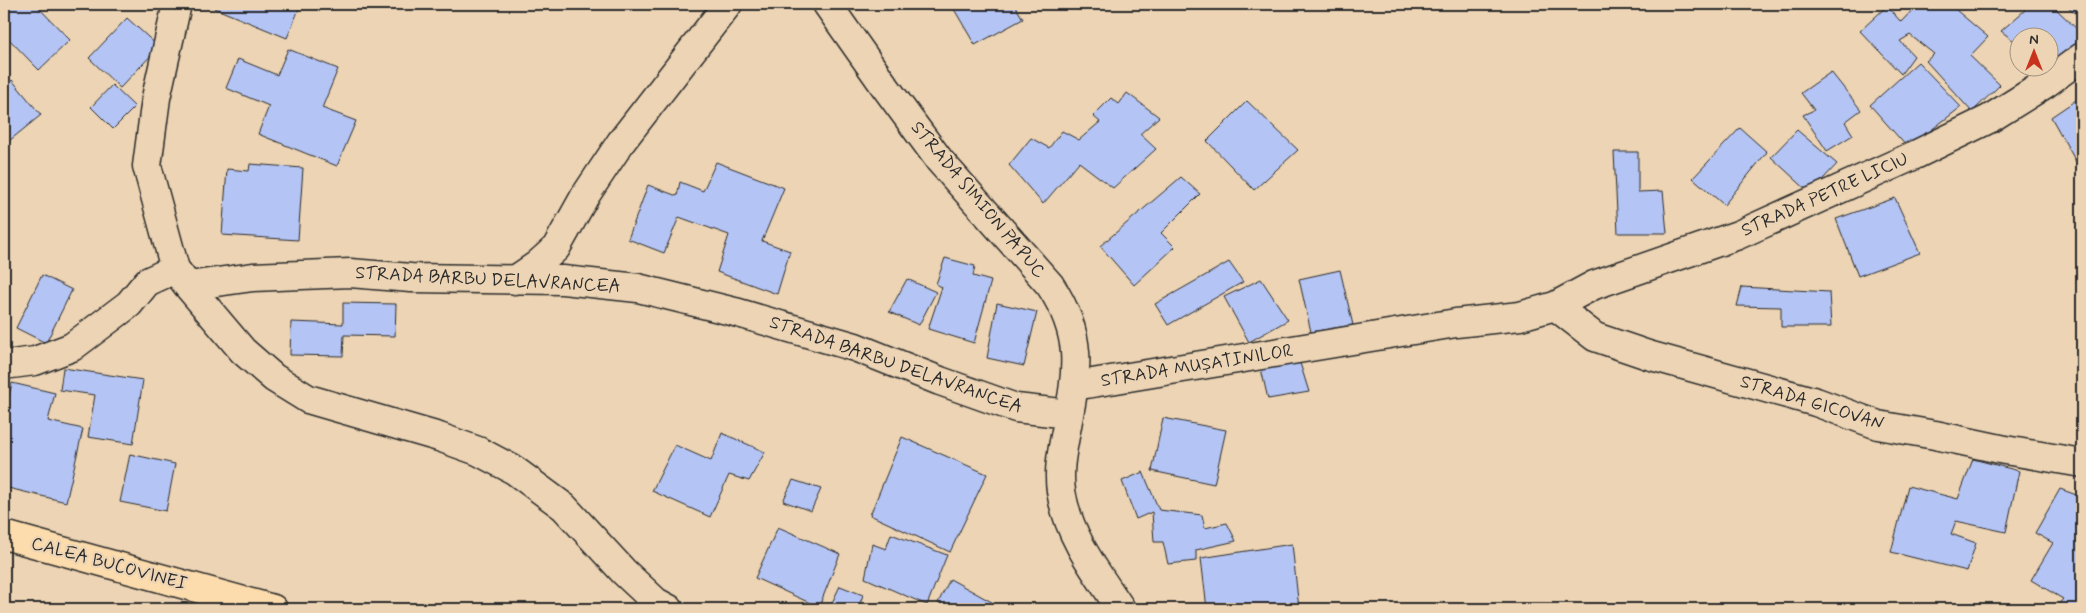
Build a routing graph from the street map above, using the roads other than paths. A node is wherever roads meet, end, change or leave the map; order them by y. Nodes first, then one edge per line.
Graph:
1 (177, 4) edge
2 (728, 4) edge
3 (827, 4) edge
4 (2082, 57) edge
5 (181, 277) junction
6 (515, 280) junction
7 (1555, 306) junction
8 (4, 365) edge
9 (1074, 386) junction
10 (1069, 414) junction
11 (2082, 463) edge
12 (4, 535) edge
13 (273, 609) edge
14 (669, 609) edge
15 (1121, 609) edge

1 - 5 street
2 - 6 street
3 - 9 street, STRADA SIMION PAPUC
4 - 7 street, STRADA PETRE LICIU
5 - 6 street, STRADA BARBU DELAVRANCEA
5 - 8 street, STRADA BARBU DELAVRANCEA
5 - 14 street
6 - 10 street, STRADA BARBU DELAVRANCEA
7 - 9 street, STRADA MUȘATINILOR
7 - 11 street, STRADA GICOVAN
9 - 10 street
10 - 15 street
12 - 13 highway, CALEA BUCOVINEI

